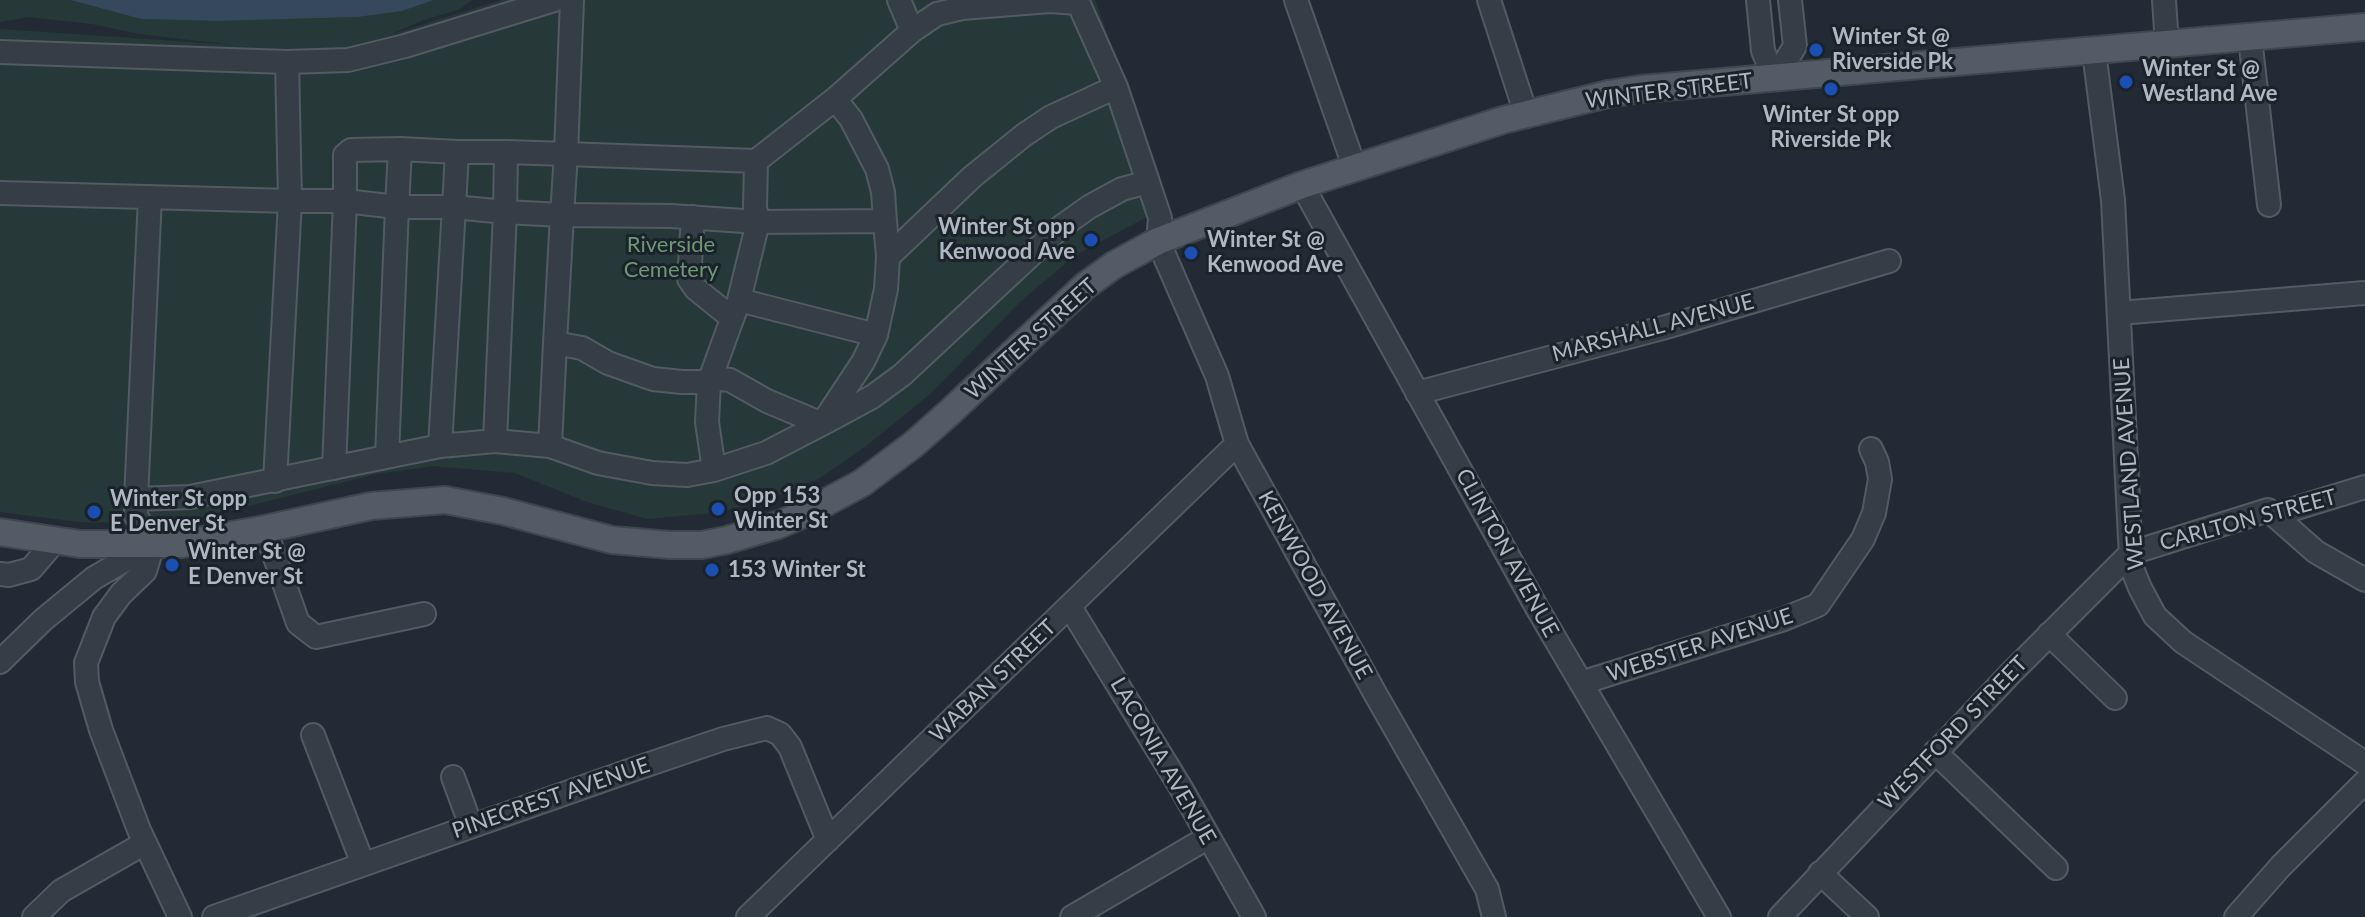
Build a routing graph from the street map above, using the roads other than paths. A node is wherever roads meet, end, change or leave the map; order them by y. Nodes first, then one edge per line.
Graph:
1 (554, 0) edge
2 (572, 0) edge
3 (899, 0) edge
4 (1296, 0) edge
5 (1489, 0) edge
6 (1758, 0) edge
7 (1790, 0) edge
8 (2164, 0) edge
9 (1078, 2) edge
10 (2365, 27) edge
11 (912, 31) junction
12 (2250, 38) junction
13 (2167, 45) junction
14 (0, 52) edge
15 (2094, 52) junction
16 (287, 62) junction
17 (1775, 79) junction
18 (1116, 87) junction
19 (835, 99) junction
20 (1526, 114) junction
21 (400, 149) junction
22 (457, 152) junction
23 (506, 152) junction
24 (566, 154) junction
25 (756, 161) junction
26 (1355, 169) junction
27 (1148, 182) junction
28 (1302, 185) junction
29 (0, 193) edge
30 (150, 197) junction
31 (290, 201) junction
32 (345, 201) junction
33 (2269, 205) dead end
34 (397, 207) junction
35 (454, 207) junction
36 (505, 212) junction
37 (562, 215) junction
38 (693, 217) junction
39 (885, 221) junction
40 (758, 222) junction
41 (1158, 241) junction
42 (888, 257) junction
43 (1889, 261) dead end
44 (2365, 293) edge
45 (736, 309) junction
46 (2119, 313) junction
47 (876, 335) junction
48 (555, 343) junction
49 (709, 382) junction
50 (1417, 393) junction
51 (822, 424) junction
52 (495, 441) junction
53 (1237, 444) junction
54 (440, 446) junction
55 (550, 446) junction
56 (1871, 449) dead end
57 (387, 457) junction
58 (334, 468) junction
59 (714, 470) junction
60 (275, 481) junction
61 (2365, 487) edge
62 (136, 499) junction
63 (2274, 515) junction
64 (265, 529) junction
65 (0, 532) edge
66 (55, 541) junction
67 (153, 544) junction
68 (2131, 553) junction
69 (0, 574) edge
70 (2365, 580) edge
71 (1070, 607) junction
72 (424, 614) dead end
73 (2049, 634) junction
74 (0, 662) edge
75 (1581, 683) junction
76 (2115, 698) dead end
77 (313, 735) dead end
78 (1935, 752) junction
79 (2365, 763) edge
80 (453, 777) dead end
81 (2365, 782) edge
82 (471, 826) junction
83 (1207, 838) junction
84 (828, 840) junction
85 (145, 843) junction
86 (363, 864) junction
87 (2056, 868) dead end
88 (1820, 873) junction
89 (34, 917) edge
90 (180, 917) edge
91 (214, 917) edge
92 (748, 917) edge
93 (1072, 917) edge
94 (1254, 917) edge
95 (1494, 917) edge
96 (1719, 917) edge
97 (1780, 917) edge
98 (1867, 917) edge
99 (2236, 917) edge

1 - 16 street
2 - 24 street
3 - 11 street
4 - 26 street
5 - 20 street
6 - 17 street
7 - 17 street
8 - 13 street
9 - 11 street
9 - 18 street, KENWOOD AVENUE
10 - 12 main road, WINTER STREET
11 - 19 street
12 - 13 main road, WINTER STREET
12 - 33 street
13 - 15 main road, WINTER STREET
14 - 16 street
15 - 17 main road, WINTER STREET
15 - 46 street, WESTLAND AVENUE
16 - 31 street
17 - 20 main road, WINTER STREET
18 - 27 street, KENWOOD AVENUE
18 - 42 street
19 - 25 street
19 - 39 street
20 - 26 main road, WINTER STREET
21 - 22 street
21 - 32 street
21 - 34 street
22 - 23 street
22 - 35 street
23 - 24 street
23 - 36 street
24 - 25 street
24 - 37 street
25 - 40 street
26 - 28 main road, WINTER STREET
27 - 41 street, KENWOOD AVENUE
27 - 51 street
28 - 41 main road, WINTER STREET
28 - 50 street, CLINTON AVENUE
29 - 30 street
30 - 31 street
30 - 62 street
31 - 32 street
31 - 60 street
32 - 34 street
32 - 58 street
34 - 35 street
34 - 57 street
35 - 36 street
35 - 54 street
36 - 37 street
36 - 52 street
37 - 38 street
37 - 48 street
38 - 40 street
38 - 45 street
39 - 40 street
39 - 42 street
40 - 45 street
41 - 53 street, KENWOOD AVENUE
41 - 64 main road, WINTER STREET
42 - 47 street
43 - 50 street, MARSHALL AVENUE
44 - 46 street
45 - 47 street
45 - 49 street
46 - 68 street, WESTLAND AVENUE
47 - 51 street
48 - 49 street
48 - 55 street
49 - 51 street
49 - 59 street
50 - 75 street, CLINTON AVENUE
51 - 59 street
52 - 54 street
52 - 55 street
53 - 71 street, WABAN STREET
53 - 95 street, KENWOOD AVENUE
54 - 57 street
55 - 59 street
56 - 75 street, WEBSTER AVENUE
57 - 58 street
58 - 60 street
60 - 62 street
61 - 63 street, CARLTON STREET
62 - 67 street
63 - 68 street, CARLTON STREET
63 - 70 street
64 - 67 main road, WINTER STREET
64 - 72 street
65 - 66 main road, WINTER STREET
66 - 67 main road, WINTER STREET
66 - 69 street
67 - 74 street
67 - 85 street
68 - 73 street, WESTFORD STREET
68 - 79 street, WESTLAND AVENUE
71 - 83 street, LACONIA AVENUE
71 - 84 street, WABAN STREET
73 - 76 street
73 - 78 street, WESTFORD STREET
75 - 96 street, CLINTON AVENUE
77 - 86 street
78 - 87 street
78 - 88 street, WESTFORD STREET
80 - 82 street
81 - 99 street
82 - 84 street, PINECREST AVENUE
82 - 86 street, PINECREST AVENUE
83 - 93 street
83 - 94 street, LACONIA AVENUE
84 - 92 street, WABAN STREET
85 - 89 street
85 - 90 street
86 - 91 street, PINECREST AVENUE
88 - 97 street, WESTFORD STREET
88 - 98 street

